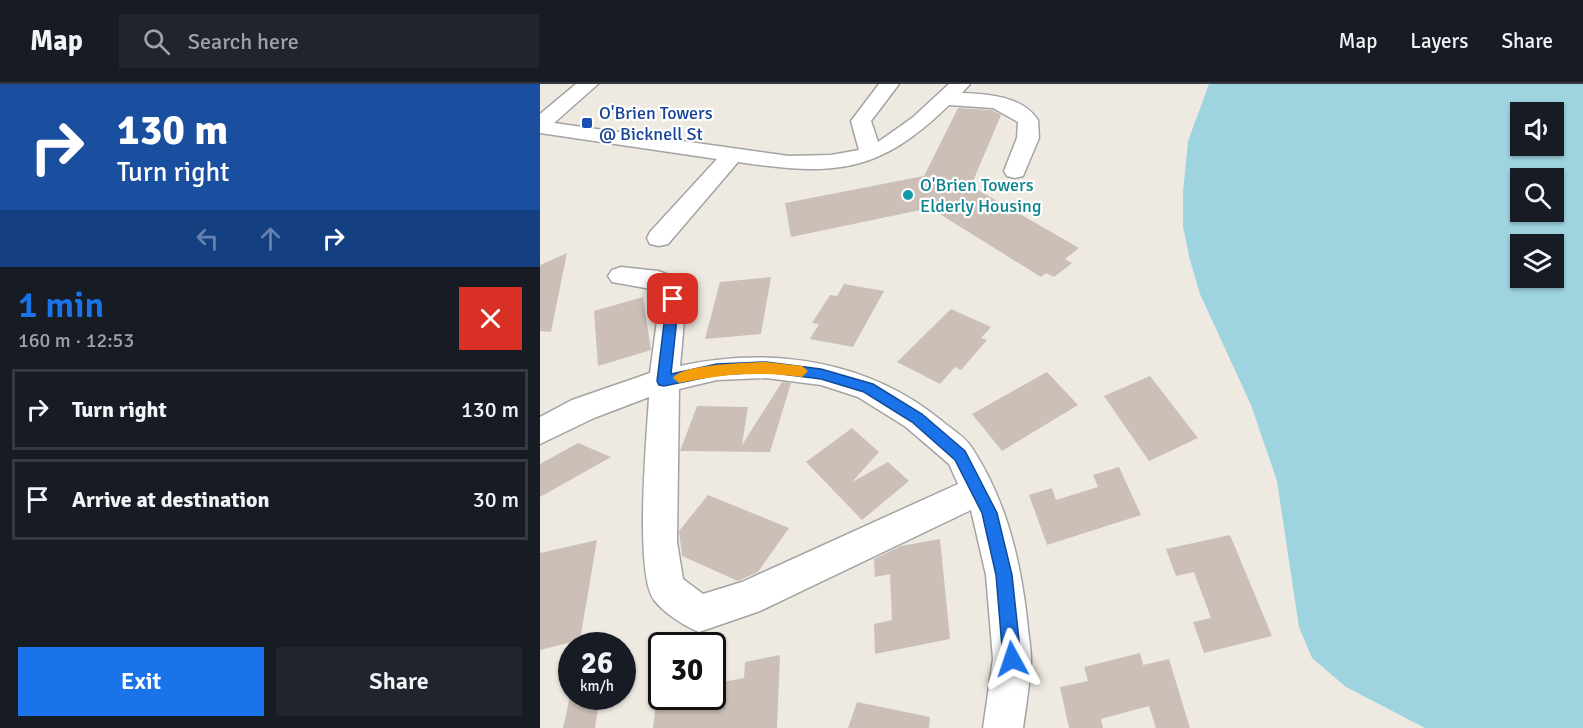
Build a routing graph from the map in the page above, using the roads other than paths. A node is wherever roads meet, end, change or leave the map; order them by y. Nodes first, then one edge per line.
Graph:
1 (588, 84) edge
2 (889, 84) edge
3 (960, 84) edge
4 (944, 99) junction
5 (543, 119) edge
6 (872, 153) junction
7 (732, 155) junction
8 (1015, 171) dead end
9 (659, 238) dead end
10 (621, 276) dead end
11 (664, 381) junction
12 (540, 431) edge
13 (977, 491) junction
14 (1003, 728) edge

1 - 5 street
2 - 6 street
3 - 4 street
4 - 6 street
4 - 8 street
5 - 7 street
6 - 7 street
7 - 9 street
10 - 11 street
11 - 12 street
11 - 13 street
11 - 13 street
13 - 14 street

